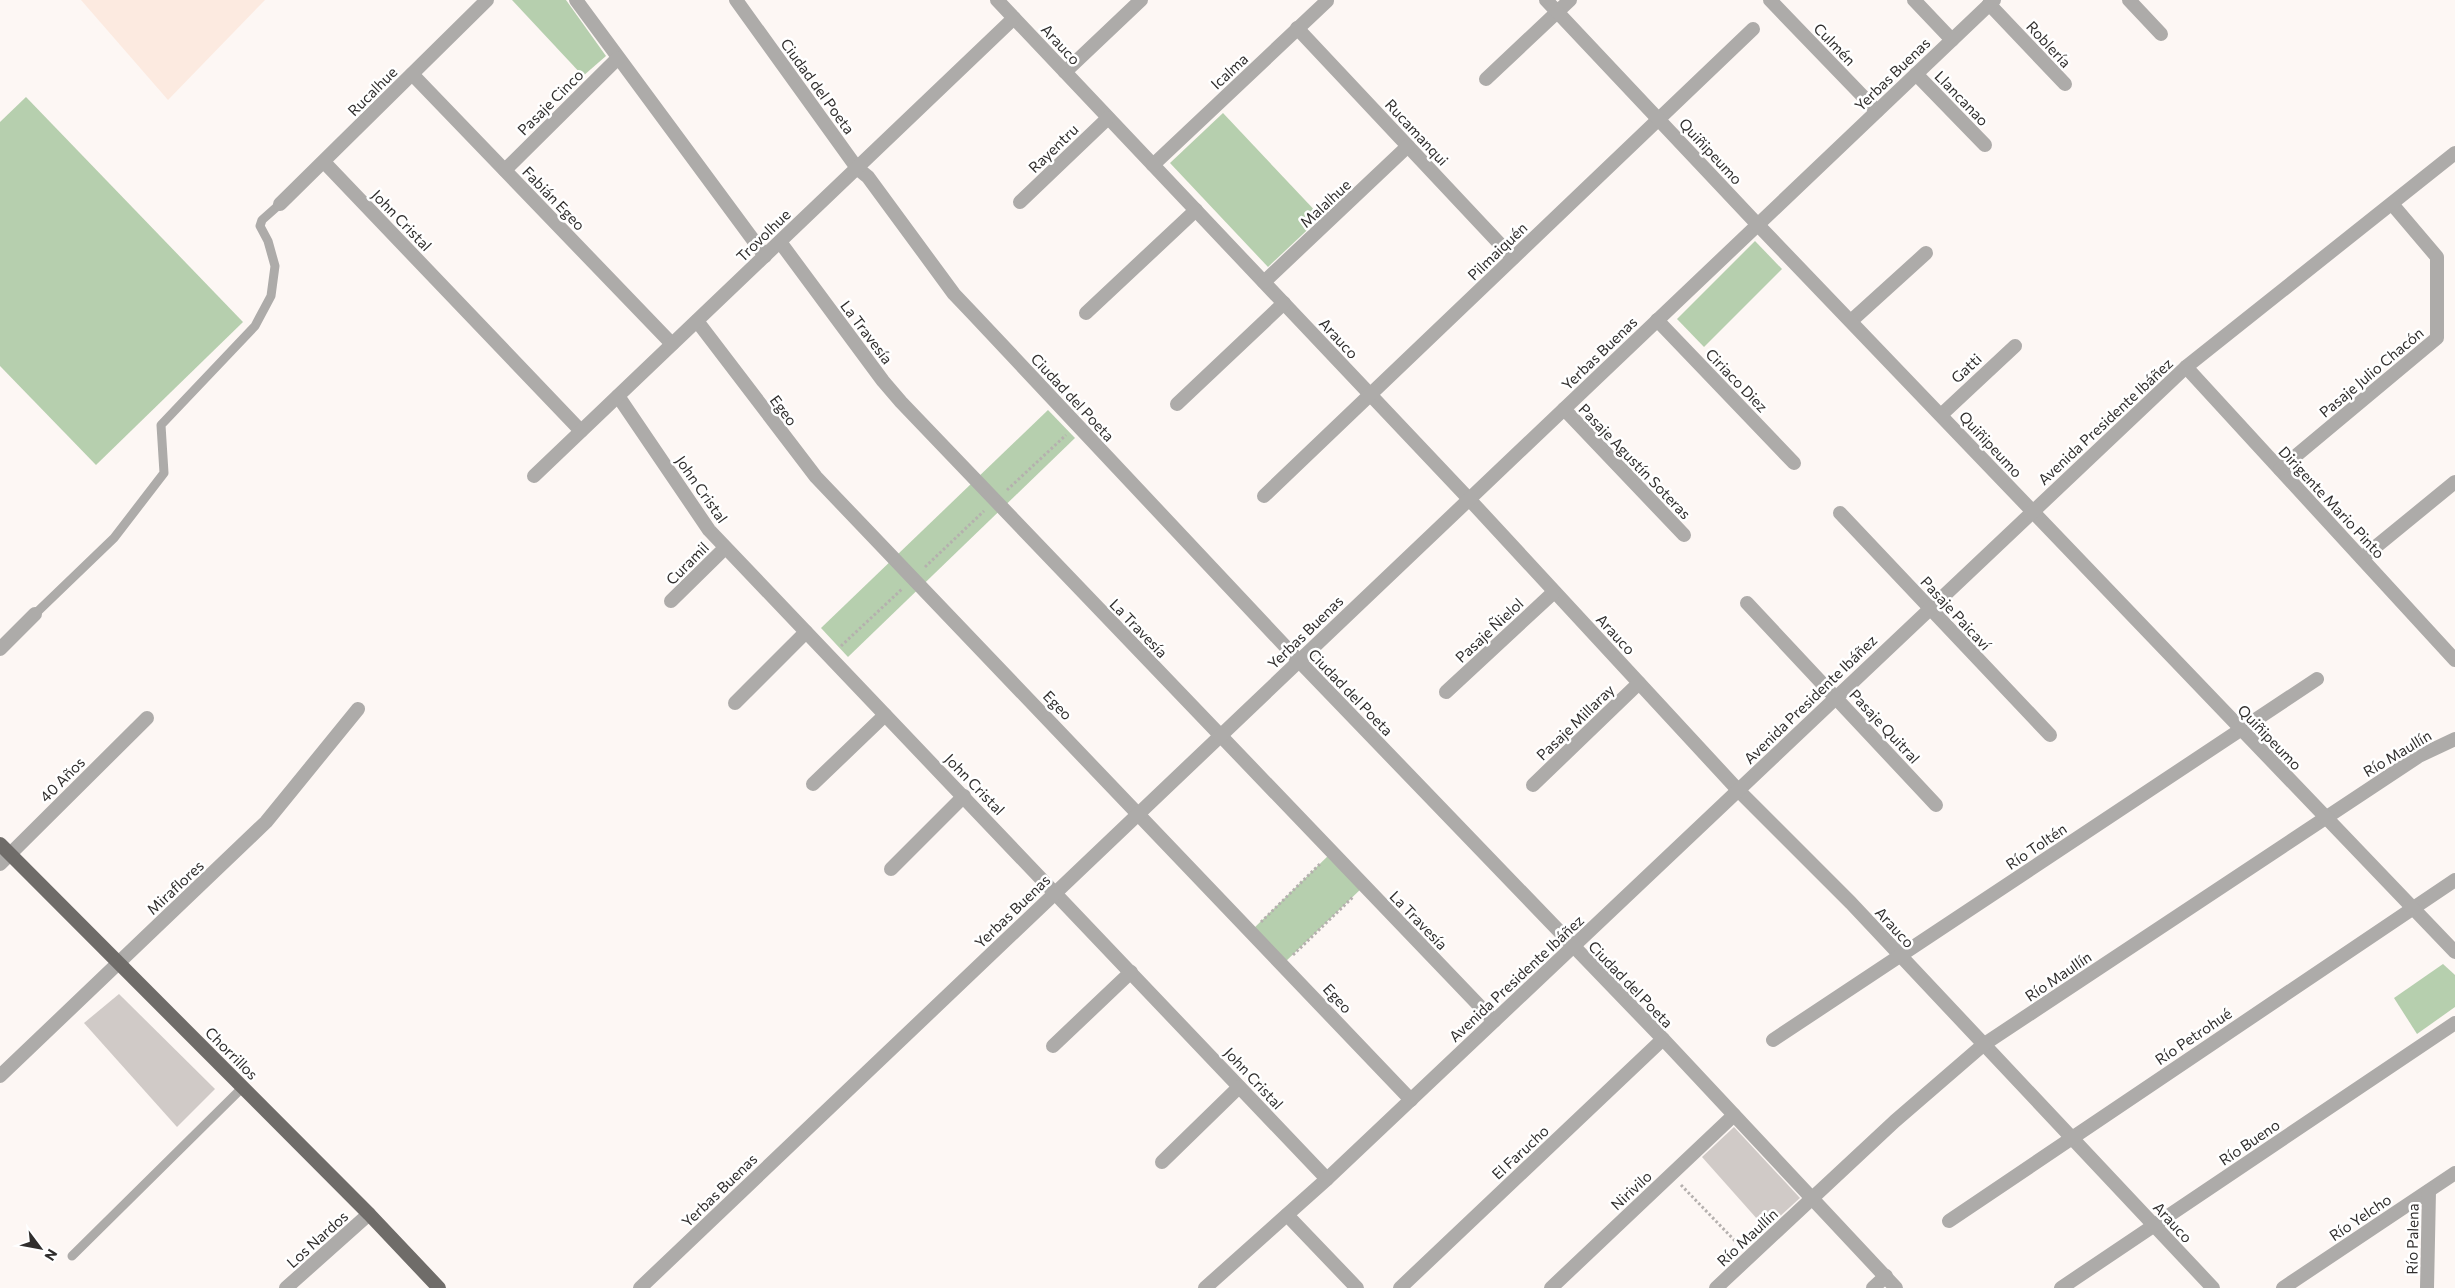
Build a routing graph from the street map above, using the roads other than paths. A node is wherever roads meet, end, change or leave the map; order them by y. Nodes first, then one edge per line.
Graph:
1 (487, 0) edge
2 (576, 0) edge
3 (736, 0) edge
4 (997, 0) edge
5 (1141, 0) edge
6 (1546, 0) edge
7 (1570, 0) edge
8 (1770, 0) edge
9 (1914, 0) edge
10 (2128, 0) edge
11 (1327, 1) edge
12 (1992, 2) edge
13 (1557, 12) junction
14 (1014, 18) junction
15 (1297, 28) junction
16 (1753, 29) dead end
17 (2161, 34) dead end
18 (1952, 40) junction
19 (618, 58) junction
20 (1065, 72) junction
21 (412, 74) junction
22 (1916, 74) junction
23 (1486, 79) dead end
24 (2065, 84) dead end
25 (1877, 111) junction
26 (1108, 118) junction
27 (1658, 120) junction
28 (1985, 145) dead end
29 (1408, 146) junction
30 (2455, 153) edge
31 (324, 162) junction
32 (1153, 165) junction
33 (858, 168) junction
34 (505, 170) junction
35 (1020, 202) dead end
36 (280, 204) joint
37 (2392, 204) junction
38 (1196, 210) junction
39 (1758, 225) junction
40 (780, 242) junction
41 (1926, 253) dead end
42 (765, 256) junction
43 (1513, 258) junction
44 (1264, 282) junction
45 (1284, 303) junction
46 (1086, 313) dead end
47 (1658, 320) junction
48 (697, 321) junction
49 (1851, 321) junction
50 (672, 344) junction
51 (2015, 346) dead end
52 (2186, 367) junction
53 (1370, 395) junction
54 (618, 396) junction
55 (1177, 404) dead end
56 (1564, 409) junction
57 (1941, 415) junction
58 (581, 431) junction
59 (1794, 463) dead end
60 (2280, 469) junction
61 (534, 476) dead end
62 (2455, 482) edge
63 (1264, 496) dead end
64 (1469, 499) junction
65 (2032, 511) junction
66 (1840, 513) dead end
67 (1684, 535) dead end
68 (725, 548) junction
69 (2362, 558) junction
70 (1554, 592) junction
71 (672, 601) dead end
72 (1747, 603) dead end
73 (1929, 608) junction
74 (35, 614) joint
75 (806, 632) junction
76 (0, 649) edge
77 (2455, 660) edge
78 (1299, 661) junction
79 (2317, 679) dead end
80 (1639, 683) junction
81 (1446, 692) dead end
82 (1836, 697) junction
83 (735, 703) dead end
84 (358, 709) dead end
85 (885, 715) junction
86 (146, 718) dead end
87 (2241, 729) junction
88 (1220, 736) junction
89 (2050, 736) dead end
90 (2455, 739) edge
91 (813, 784) dead end
92 (1533, 785) dead end
93 (1738, 790) junction
94 (964, 796) junction
95 (1936, 805) dead end
96 (1139, 813) junction
97 (2326, 818) junction
98 (3, 854) edge
99 (891, 869) dead end
100 (2455, 880) edge
101 (1056, 892) junction
102 (2412, 908) junction
103 (1573, 947) junction
104 (2455, 952) edge
105 (1900, 956) junction
106 (119, 962) junction
107 (1131, 972) junction
108 (1494, 1021) junction
109 (2455, 1023) edge
110 (1663, 1039) junction
111 (1773, 1040) dead end
112 (1983, 1045) junction
113 (1052, 1046) dead end
114 (0, 1076) edge
115 (242, 1087) junction
116 (1239, 1087) junction
117 (1411, 1100) junction
118 (1734, 1115) junction
119 (2071, 1138) junction
120 (1162, 1162) dead end
121 (2455, 1173) edge
122 (1328, 1179) junction
123 (2428, 1191) junction
124 (1812, 1198) junction
125 (369, 1214) junction
126 (1287, 1215) junction
127 (1949, 1220) dead end
128 (2154, 1226) junction
129 (72, 1256) dead end
130 (1886, 1276) junction
131 (286, 1288) edge
132 (439, 1288) edge
133 (640, 1288) edge
134 (1205, 1288) edge
135 (1356, 1288) edge
136 (1400, 1288) edge
137 (1551, 1288) edge
138 (1716, 1288) edge
139 (1873, 1288) edge
140 (1896, 1288) edge
141 (2061, 1288) edge
142 (2213, 1288) edge
143 (2283, 1288) edge
144 (2427, 1288) edge

1 - 21 street, Rucalhue
2 - 19 street
3 - 33 street, Ciudad del Poeta
4 - 14 street, Arauco
5 - 20 street
6 - 13 street, Quiñipeumo
7 - 13 street
8 - 25 street, Culmén
9 - 18 street
10 - 17 street
11 - 15 street, Icalma
12 - 18 street, Yerbas Buenas
12 - 24 street, Roblería
13 - 23 street
13 - 27 street, Quiñipeumo
14 - 20 street, Arauco
14 - 33 street, Trovolhue
15 - 29 street, Rucamanqui
15 - 32 street, Icalma
16 - 27 street, Pilmaiquén
18 - 22 street, Yerbas Buenas
19 - 34 street, Pasaje Cinco
19 - 42 street
20 - 26 street, Arauco
21 - 31 street, Rucalhue
21 - 34 street, Fabián Egeo
22 - 25 street, Yerbas Buenas
22 - 28 street, Llancanao
25 - 39 street, Yerbas Buenas
26 - 32 street, Arauco
26 - 35 street, Rayentru
27 - 39 street, Quiñipeumo
27 - 43 street, Pilmaiquén
29 - 43 street, Rucamanqui
29 - 44 street, Malalhue
30 - 37 street, Avenida Presidente Ibáñez
31 - 36 street, Rucalhue
31 - 58 street, John Cristal
32 - 38 street, Arauco
33 - 40 street, Trovolhue
33 - 78 street, Ciudad del Poeta
34 - 50 street, Fabián Egeo
36 - 74 lane
37 - 52 street, Avenida Presidente Ibáñez
37 - 60 street, Pasaje Julio Chacón
38 - 44 street, Arauco
38 - 46 street
39 - 47 street, Yerbas Buenas
39 - 49 street, Quiñipeumo
40 - 42 street, Trovolhue
40 - 88 street, La Travesía
41 - 49 street
42 - 48 street, Trovolhue
43 - 53 street, Pilmaiquén
44 - 45 street, Arauco
45 - 53 street, Arauco
45 - 55 street
47 - 56 street, Yerbas Buenas
47 - 59 street, Ciriaco Diez
48 - 50 street, Trovolhue
48 - 96 street, Egeo
49 - 57 street, Quiñipeumo
50 - 54 street, Trovolhue
51 - 57 street, Gatti
52 - 60 street, Dirigente Mario Pinto
52 - 65 street, Avenida Presidente Ibáñez
53 - 63 street, Pilmaiquén
53 - 64 street, Arauco
54 - 58 street, Trovolhue
54 - 68 street, John Cristal
56 - 64 street, Yerbas Buenas
56 - 67 street, Pasaje Agustín Soteras
57 - 65 street, Quiñipeumo
58 - 61 street, Trovolhue
60 - 69 street, Dirigente Mario Pinto
62 - 69 street
64 - 70 street, Arauco
64 - 78 street, Yerbas Buenas
65 - 73 street, Avenida Presidente Ibáñez
65 - 87 street, Quiñipeumo
66 - 73 street, Pasaje Paicaví
68 - 71 street, Curamil
68 - 75 street, John Cristal
69 - 77 street, Dirigente Mario Pinto
70 - 80 street, Arauco
70 - 81 street, Pasaje Ñielol
72 - 82 street, Pasaje Quitral
73 - 82 street, Avenida Presidente Ibáñez
73 - 89 street, Pasaje Paicaví
74 - 76 street
75 - 83 street
75 - 85 street, John Cristal
78 - 88 street, Yerbas Buenas
78 - 103 street, Ciudad del Poeta
79 - 87 street, Río Toltén
80 - 92 street, Pasaje Millaray
80 - 93 street, Arauco
82 - 93 street, Avenida Presidente Ibáñez
82 - 95 street, Pasaje Quitral
84 - 106 street, Miraflores
85 - 91 street
85 - 94 street, John Cristal
86 - 98 street, 40 Años
87 - 97 street, Quiñipeumo
87 - 105 street, Río Toltén
88 - 96 street, Yerbas Buenas
88 - 108 street, La Travesía
90 - 97 street, Río Maullín
93 - 103 street, Avenida Presidente Ibáñez
93 - 105 street, Arauco
94 - 99 street
94 - 101 street, John Cristal
96 - 101 street, Yerbas Buenas
96 - 117 street, Egeo
97 - 102 street, Quiñipeumo
97 - 112 street, Río Maullín
98 - 106 main road, Chorrillos
100 - 102 street, Río Petrohué
101 - 107 street, John Cristal
101 - 133 street, Yerbas Buenas
102 - 104 street, Quiñipeumo
102 - 119 street, Río Petrohué
103 - 108 street, Avenida Presidente Ibáñez
103 - 110 street, Ciudad del Poeta
105 - 111 street, Río Toltén
105 - 112 street, Arauco
106 - 114 street, Miraflores
106 - 115 main road, Chorrillos
107 - 113 street
107 - 116 street, John Cristal
108 - 117 street, Avenida Presidente Ibáñez
109 - 128 street, Río Bueno
110 - 118 street, Ciudad del Poeta
110 - 136 street, El Farucho
112 - 119 street, Arauco
112 - 124 street, Río Maullín
115 - 125 main road, Chorrillos
115 - 129 lane
116 - 120 street
116 - 122 street, John Cristal
117 - 122 street, Avenida Presidente Ibáñez
118 - 124 street, Ciudad del Poeta
118 - 137 street, Nirivilo
119 - 127 street, Río Petrohué
119 - 128 street, Arauco
121 - 123 street, Río Yelcho
122 - 126 street, Avenida Presidente Ibáñez
123 - 143 street, Río Yelcho
123 - 144 street, Río Palena
124 - 130 street, Ciudad del Poeta
124 - 138 street, Río Maullín
125 - 131 street, Los Nardos
125 - 132 main road, Chorrillos
126 - 134 street, Avenida Presidente Ibáñez
126 - 135 street
128 - 141 street, Río Bueno
128 - 142 street, Arauco
130 - 139 street
130 - 140 street, Ciudad del Poeta

